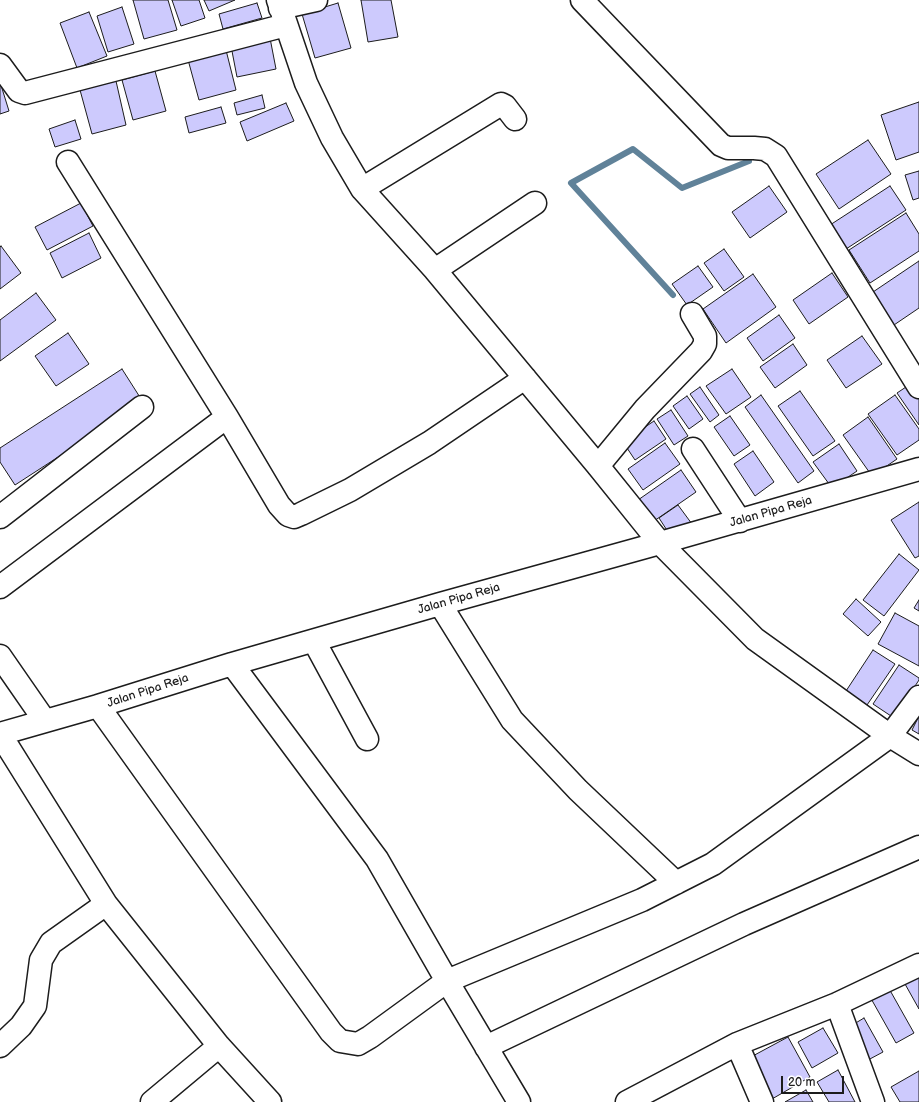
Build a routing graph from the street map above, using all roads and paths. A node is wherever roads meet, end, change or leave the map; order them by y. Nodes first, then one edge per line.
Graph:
1 (316, 0) edge
2 (582, 0) edge
3 (281, 11) edge
4 (0, 65) edge
5 (515, 119) dead end
6 (68, 162) dead end
7 (362, 188) junction
8 (535, 203) dead end
9 (435, 270) junction
10 (692, 314) dead end
11 (525, 378) junction
12 (919, 387) edge
13 (142, 407) dead end
14 (227, 417) junction
15 (693, 449) dead end
16 (598, 466) junction
17 (919, 469) edge
18 (0, 517) edge
19 (740, 520) junction
20 (660, 544) junction
21 (0, 587) edge
22 (440, 604) junction
23 (314, 640) junction
24 (0, 656) edge
25 (232, 664) junction
26 (919, 697) edge
27 (98, 706) junction
28 (45, 721) junction
29 (0, 734) edge
30 (890, 736) junction
31 (367, 739) dead end
32 (919, 754) edge
33 (919, 846) edge
34 (676, 883) junction
35 (106, 904) junction
36 (919, 965) edge
37 (447, 981) junction
38 (837, 1004) junction
39 (737, 1044) junction
40 (0, 1046) edge
41 (219, 1046) junction
42 (486, 1047) junction
43 (634, 1100) edge
44 (152, 1102) edge
45 (270, 1102) edge
46 (519, 1102) edge
47 (762, 1102) edge
48 (873, 1102) edge

1 - 3 street
2 - 12 street
3 - 4 street
3 - 7 street
5 - 7 street
6 - 14 street
7 - 9 street
8 - 9 street
9 - 11 street
10 - 16 street
11 - 14 street
11 - 16 street
13 - 18 street
14 - 21 street
15 - 19 street
16 - 20 street
17 - 19 street, Jalan Pipa Reja
19 - 20 street, Jalan Pipa Reja
20 - 22 street, Jalan Pipa Reja
20 - 30 street
22 - 23 street, Jalan Pipa Reja
22 - 34 street
23 - 25 street, Jalan Pipa Reja
23 - 31 street
24 - 28 street
25 - 27 street, Jalan Pipa Reja
25 - 37 street
26 - 30 street
27 - 28 street, Jalan Pipa Reja
27 - 37 street
28 - 29 street, Jalan Pipa Reja
29 - 35 street
30 - 32 street
30 - 34 street
33 - 42 street
34 - 37 street
35 - 40 street
35 - 41 street
36 - 38 street
37 - 42 street
38 - 39 street
38 - 48 street
39 - 43 street
39 - 47 street
41 - 44 street
41 - 45 street
42 - 46 street

